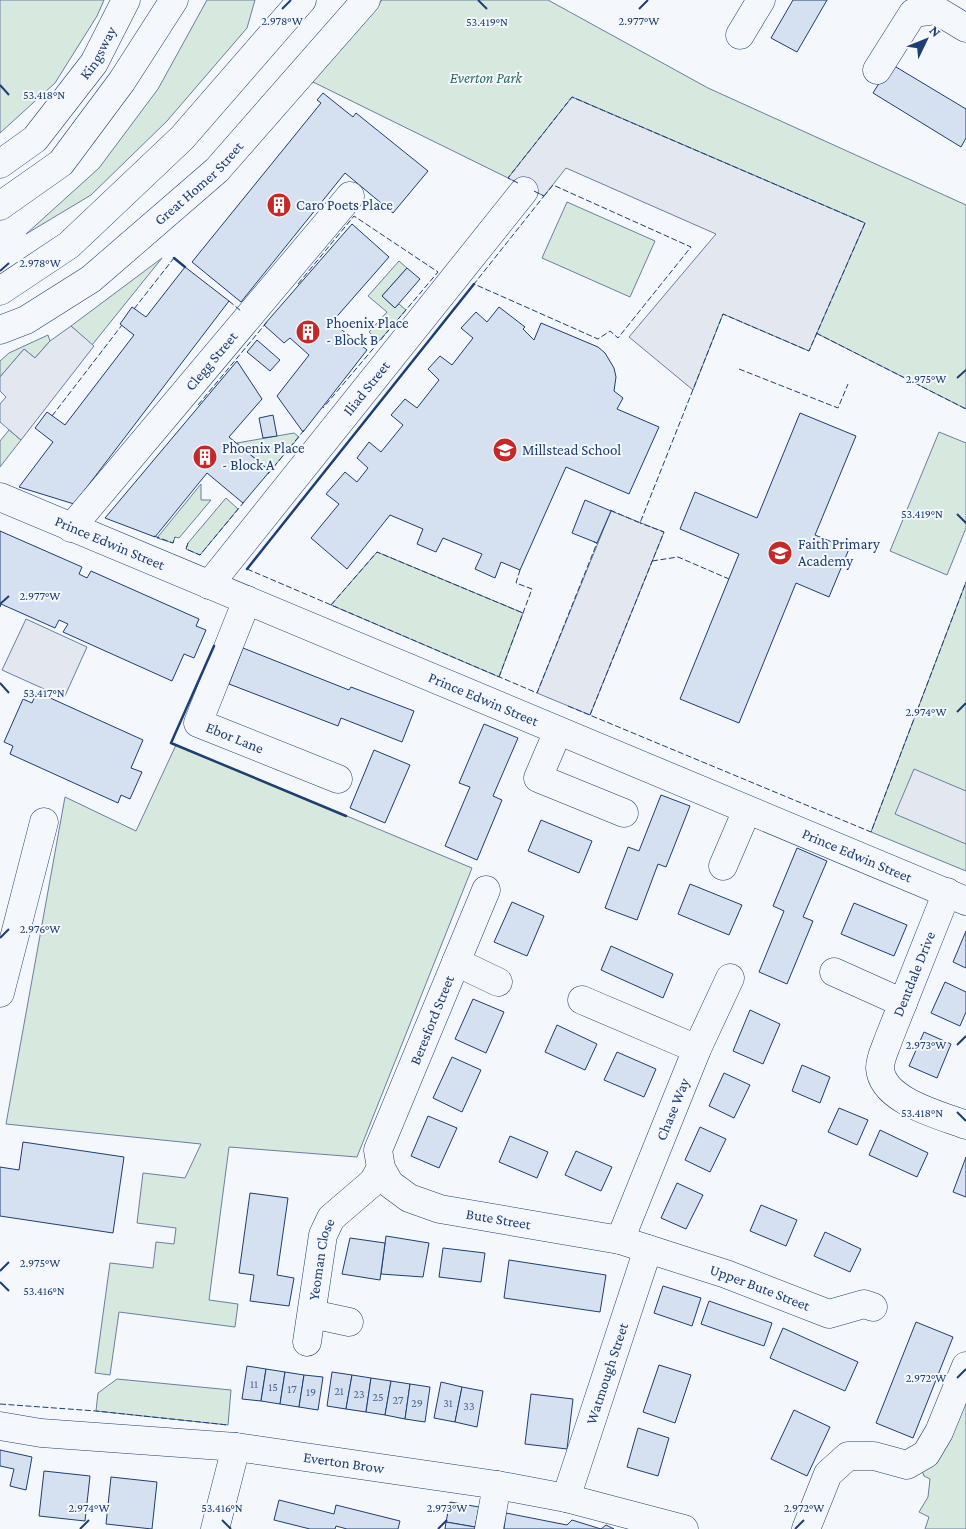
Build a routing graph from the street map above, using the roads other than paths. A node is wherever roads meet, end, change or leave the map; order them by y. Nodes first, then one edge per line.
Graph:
1 (126, 0) edge
2 (150, 0) edge
3 (174, 0) edge
4 (302, 0) edge
5 (366, 0) edge
6 (761, 0) edge
7 (966, 28) edge
8 (740, 35) dead end
9 (877, 70) dead end
10 (122, 81) junction
11 (0, 164) edge
12 (524, 191) dead end
13 (350, 196) dead end
14 (0, 206) edge
15 (0, 291) edge
16 (0, 330) edge
17 (0, 497) edge
18 (71, 528) junction
19 (209, 585) junction
20 (246, 600) junction
21 (558, 731) junction
22 (338, 779) dead end
23 (747, 810) junction
24 (624, 813) dead end
25 (44, 822) dead end
26 (723, 866) dead end
27 (486, 890) dead end
28 (956, 896) edge
29 (456, 962) junction
30 (834, 972) dead end
31 (730, 978) dead end
32 (498, 982) dead end
33 (0, 993) edge
34 (582, 1000) dead end
35 (903, 1003) junction
36 (697, 1049) junction
37 (966, 1126) edge
38 (380, 1159) junction
39 (620, 1240) junction
40 (648, 1249) junction
41 (873, 1307) dead end
42 (312, 1314) junction
43 (350, 1322) dead end
44 (308, 1342) dead end
45 (966, 1366) edge
46 (0, 1426) edge
47 (236, 1447) junction
48 (497, 1485) junction
49 (566, 1498) junction
50 (215, 1529) edge
51 (489, 1529) edge
52 (684, 1529) edge
53 (806, 1529) edge

1 - 11 main road, Kingsway
2 - 10 main road
3 - 10 main road
4 - 15 main road
5 - 16 main road, Great Homer Street
6 - 8 main road
7 - 9 main road
10 - 14 main road
12 - 19 main road, Iliad Street
13 - 18 main road, Clegg Street
17 - 18 main road, Prince Edwin Street
18 - 19 main road, Prince Edwin Street
19 - 20 main road, Prince Edwin Street
20 - 21 main road, Prince Edwin Street
20 - 22 main road, Ebor Lane
21 - 23 main road, Prince Edwin Street
21 - 24 main road
23 - 26 main road
23 - 28 main road, Prince Edwin Street
25 - 33 main road
27 - 29 main road, Beresford Street
28 - 35 main road, Dentdale Drive
29 - 32 main road
29 - 38 main road, Beresford Street
30 - 35 main road
31 - 36 main road, Chase Way
34 - 36 main road
35 - 37 main road, Dentdale Drive
36 - 39 main road, Chase Way
38 - 39 main road, Bute Street
38 - 42 main road, Yeoman Close
39 - 40 main road, Bute Street
40 - 41 main road, Upper Bute Street
40 - 49 main road, Watmough Street
42 - 43 main road, Yeoman Close
42 - 44 main road, Yeoman Close
45 - 53 main road
46 - 47 main road, Everton Brow
47 - 48 main road, Everton Brow
47 - 50 main road
48 - 49 main road, Everton Brow
48 - 51 main road
49 - 52 main road, Everton Brow

